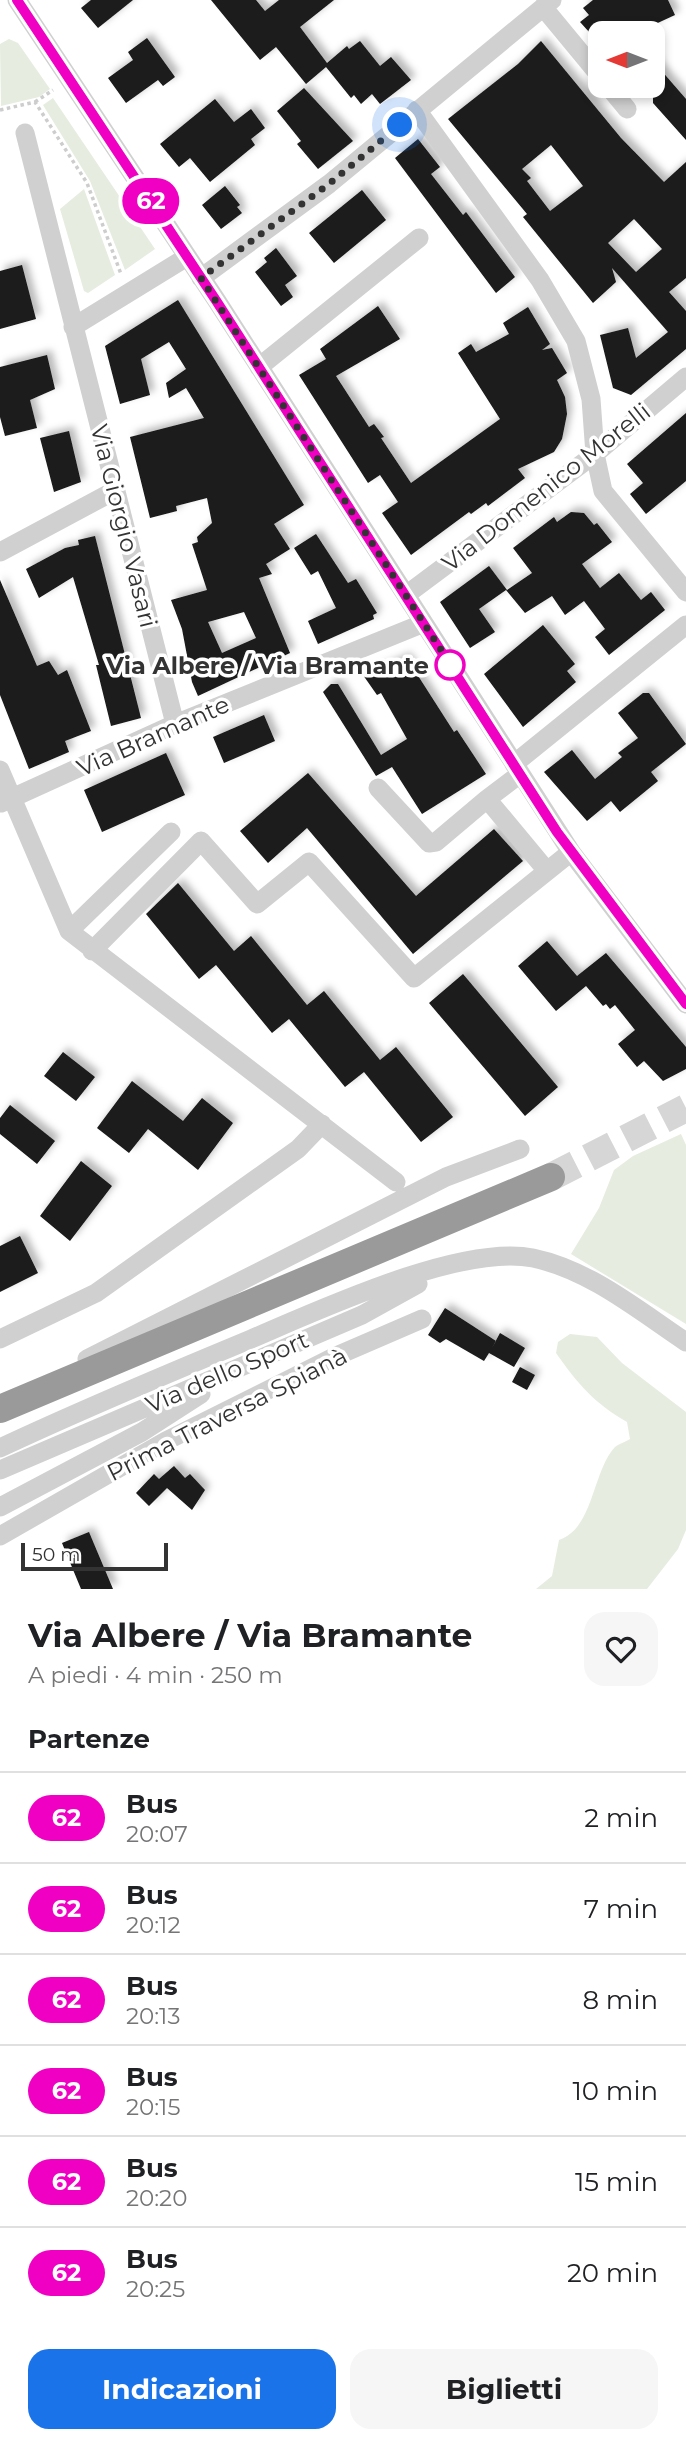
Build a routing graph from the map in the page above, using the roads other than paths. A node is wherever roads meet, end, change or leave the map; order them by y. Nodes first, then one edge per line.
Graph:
1 (17, 0) edge
2 (548, 4) edge
3 (588, 59) edge
4 (618, 98) edge
5 (627, 109) dead end
6 (417, 110) junction
7 (25, 133) dead end
8 (419, 238) dead end
9 (187, 257) junction
10 (201, 278) junction
11 (73, 327) junction
12 (259, 367) junction
13 (686, 377) edge
14 (595, 454) junction
15 (116, 490) junction
16 (0, 552) edge
17 (686, 592) edge
18 (406, 595) junction
19 (424, 623) junction
20 (686, 625) edge
21 (175, 724) junction
22 (517, 769) junction
23 (0, 770) edge
24 (378, 788) dead end
25 (487, 799) junction
26 (6, 801) edge
27 (171, 832) dead end
28 (570, 852) junction
29 (547, 871) junction
30 (69, 931) junction
31 (92, 951) junction
32 (686, 1004) edge
33 (322, 1124) junction
34 (520, 1149) dead end
35 (551, 1177) tunnel mouth
36 (397, 1182) dead end
37 (449, 1266) junction
38 (422, 1319) dead end
39 (204, 1325) junction
40 (0, 1339) edge
41 (686, 1342) edge
42 (243, 1366) junction
43 (0, 1404) edge
44 (0, 1409) edge
45 (0, 1427) edge
46 (0, 1448) edge
47 (0, 1470) edge
48 (0, 1507) edge
49 (0, 1536) edge

1 - 9 street
2 - 3 street
2 - 6 street
4 - 5 street
6 - 10 street
6 - 14 street
7 - 11 street, Via Giorgio Vasari
8 - 12 street
9 - 10 street
9 - 11 street
10 - 12 street
11 - 15 street, Via Giorgio Vasari
12 - 18 street
13 - 14 street, Via Domenico Morelli
14 - 17 street
14 - 18 street, Via Domenico Morelli
15 - 16 street
15 - 21 street, Via Giorgio Vasari
18 - 19 street
19 - 21 street, Via Bramante
19 - 22 street
20 - 22 street
21 - 26 street, Via Bramante
22 - 25 street
22 - 28 street
23 - 26 street
24 - 25 street
25 - 29 street
26 - 30 street
27 - 30 street
28 - 29 street
28 - 32 street
29 - 31 street
30 - 31 street
31 - 33 street
33 - 36 street
33 - 40 street
34 - 43 street
35 - 39 highway
37 - 41 street, Via dello Sport
37 - 42 street, Via dello Sport
37 - 46 street, Via dello Sport
38 - 49 street, Prima Traversa Spianà
39 - 44 highway
39 - 45 highway
42 - 47 street, Via dello Sport
42 - 48 street

